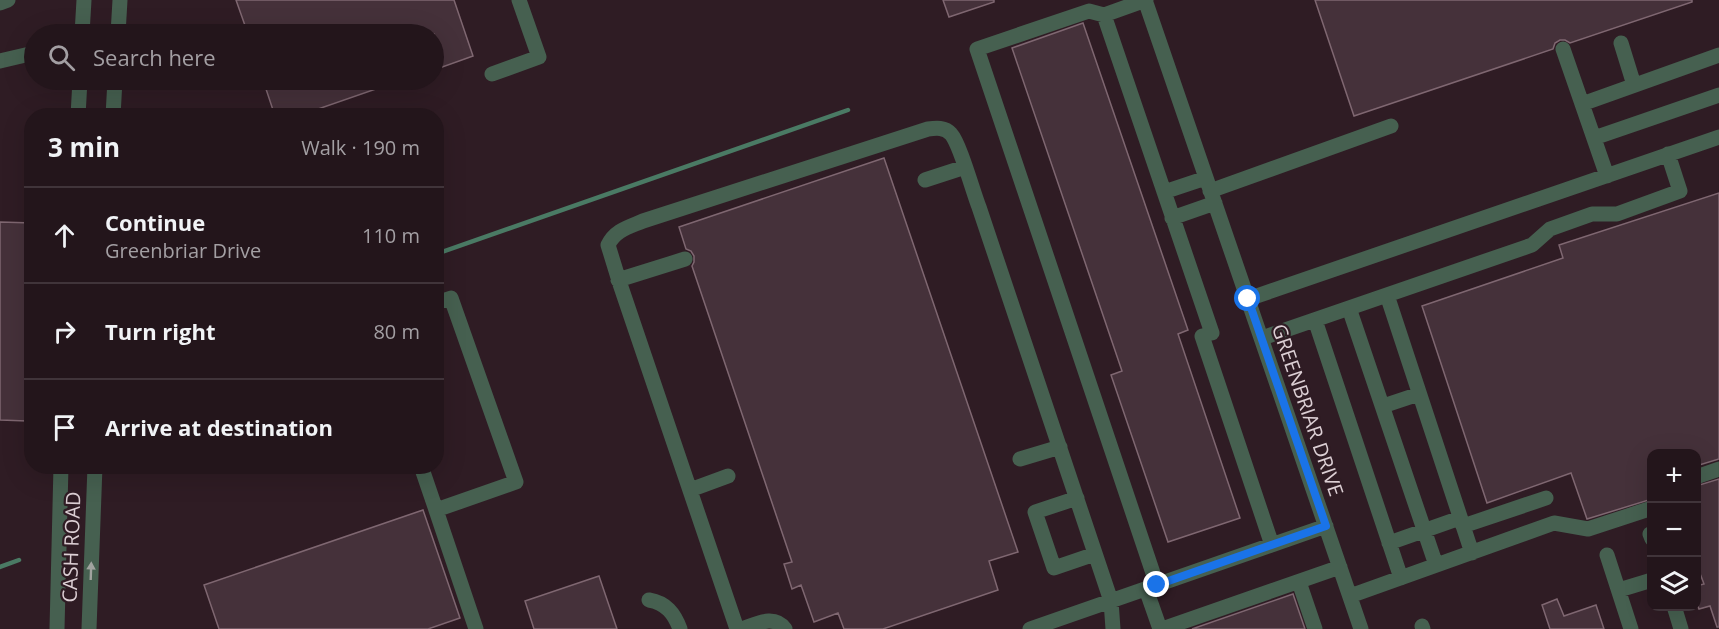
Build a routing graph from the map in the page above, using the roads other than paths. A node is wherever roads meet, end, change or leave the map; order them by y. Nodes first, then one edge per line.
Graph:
1 (8, 0) edge
2 (84, 0) edge
3 (120, 0) edge
4 (519, 0) edge
5 (1146, 0) edge
6 (0, 3) edge
7 (1104, 15) junction
8 (83, 24) edge
9 (119, 24) edge
10 (1621, 43) dead end
11 (1563, 50) dead end
12 (24, 55) edge
13 (1719, 56) edge
14 (0, 60) edge
15 (492, 74) dead end
16 (1634, 85) junction
17 (79, 90) edge
18 (114, 90) edge
19 (1719, 95) edge
20 (1582, 104) junction
21 (78, 108) edge
22 (113, 108) edge
23 (1391, 126) dead end
24 (1719, 137) edge
25 (1594, 138) junction
26 (1668, 154) junction
27 (964, 167) junction
28 (1607, 176) junction
29 (925, 180) dead end
30 (1210, 191) junction
31 (1164, 192) junction
32 (1172, 218) junction
33 (685, 259) dead end
34 (618, 280) junction
35 (1387, 295) junction
36 (1248, 299) junction
37 (444, 300) edge
38 (1349, 308) junction
39 (1315, 320) junction
40 (1262, 338) junction
41 (1419, 394) junction
42 (1383, 406) junction
43 (1059, 447) junction
44 (1020, 459) dead end
45 (1719, 469) edge
46 (61, 474) edge
47 (95, 474) edge
48 (424, 474) edge
49 (1701, 475) edge
50 (728, 476) dead end
51 (690, 490) junction
52 (1077, 498) junction
53 (1546, 498) dead end
54 (436, 510) junction
55 (1647, 510) edge
56 (1462, 522) junction
57 (1326, 526) junction
58 (1425, 531) junction
59 (1389, 543) junction
60 (1272, 545) junction
61 (1472, 553) junction
62 (1095, 554) junction
63 (1607, 555) dead end
64 (1437, 565) junction
65 (1340, 567) junction
66 (1401, 578) junction
67 (1647, 581) edge
68 (1299, 582) junction
69 (1152, 587) junction
70 (1618, 590) junction
71 (1350, 596) junction
72 (649, 600) dead end
73 (1111, 601) junction
74 (1676, 611) edge
75 (57, 629) edge
76 (89, 629) edge
77 (476, 629) edge
78 (680, 629) edge
79 (737, 629) edge
80 (742, 629) edge
81 (785, 629) edge
82 (1030, 629) edge
83 (1113, 629) edge
84 (1161, 629) edge
85 (1315, 629) edge
86 (1361, 629) edge
87 (1631, 629) edge
88 (1682, 629) edge

1 - 6 street
2 - 8 street
3 - 9 street
4 - 15 street
5 - 7 street
5 - 30 street, GREENBRIAR DRIVE
7 - 31 street
7 - 69 street
10 - 16 street
11 - 20 street
12 - 14 street
13 - 16 street
16 - 20 street
17 - 21 street
18 - 22 street
19 - 25 street
20 - 25 street
23 - 30 street
24 - 26 street
25 - 28 street
26 - 28 street
26 - 35 street
27 - 29 street
27 - 34 street
27 - 43 street
28 - 36 street
30 - 31 street
30 - 32 street
30 - 36 street, GREENBRIAR DRIVE
31 - 32 street
32 - 60 street
33 - 34 street
34 - 51 street
35 - 38 street
35 - 41 street
36 - 40 street, GREENBRIAR DRIVE
37 - 54 street
38 - 39 street
38 - 42 street
39 - 40 street
39 - 59 street
40 - 57 street, GREENBRIAR DRIVE
41 - 42 street
41 - 56 street
42 - 58 street
43 - 44 street
43 - 52 street
45 - 49 street
46 - 75 street, CASH ROAD
76 -> 47 street, CASH ROAD
48 - 54 street
50 - 51 street
51 - 79 street
52 - 62 street
52 - 62 street
53 - 56 street
54 - 77 street
55 - 61 street
56 - 58 street
56 - 61 street
57 - 60 street
57 - 65 street, GREENBRIAR DRIVE
58 - 59 street
58 - 64 street
59 - 66 street
60 - 69 street
61 - 64 street
62 - 73 street
63 - 70 street
64 - 66 street
65 - 68 street
65 - 71 street, GREENBRIAR DRIVE
66 - 71 street
67 - 70 street
68 - 84 street
68 - 85 street
69 - 73 street
69 - 84 street
70 - 87 street
71 - 86 street, GREENBRIAR DRIVE
72 - 78 street
73 - 82 street
73 - 83 street
74 - 88 street
80 - 81 street

